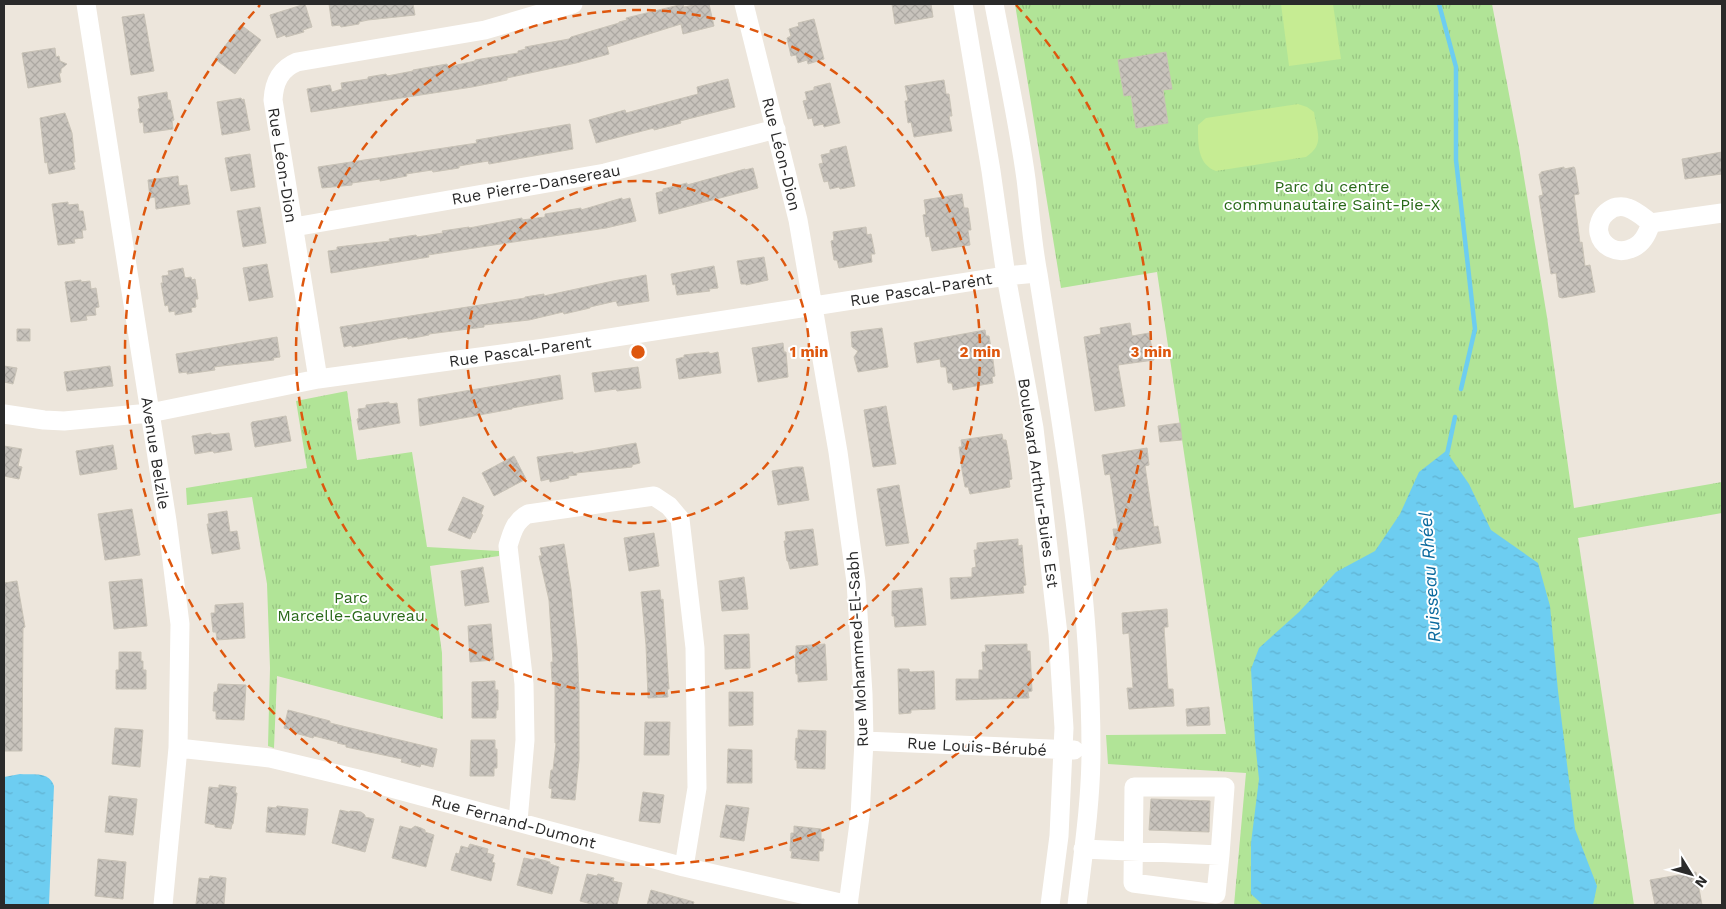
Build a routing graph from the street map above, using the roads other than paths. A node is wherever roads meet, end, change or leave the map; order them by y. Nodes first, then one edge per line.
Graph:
1 (86, 4) edge
2 (572, 4) edge
3 (744, 4) edge
4 (963, 4) edge
5 (994, 4) edge
6 (776, 129) junction
7 (1722, 213) edge
8 (1650, 224) dead end
9 (294, 227) junction
10 (1037, 273) junction
11 (1006, 276) junction
12 (813, 305) junction
13 (318, 379) junction
14 (150, 413) junction
15 (4, 414) edge
16 (864, 741) junction
17 (178, 748) junction
18 (1064, 749) junction
19 (1091, 752) junction
20 (518, 821) junction
21 (1083, 849) junction
22 (1133, 852) junction
23 (1220, 855) junction
24 (684, 867) junction
25 (163, 905) edge
26 (848, 905) edge
27 (1050, 905) edge
28 (1077, 905) edge

1 - 14 street, Avenue Belzile
2 - 9 street, Rue Léon-Dion
3 - 6 street, Rue Léon-Dion
4 - 11 street, Boulevard Arthur-Buies Est
5 - 10 street, Boulevard Arthur-Buies Est
6 - 9 street, Rue Pierre-Dansereau
6 - 12 street, Rue Léon-Dion
7 - 8 street
9 - 13 street, Rue Léon-Dion
10 - 11 street, Rue Pascal-Parent
10 - 19 street, Boulevard Arthur-Buies Est
11 - 12 street, Rue Pascal-Parent
11 - 18 street, Boulevard Arthur-Buies Est
12 - 13 street, Rue Pascal-Parent
12 - 16 street, Rue Mohammed-El-Sabh
13 - 14 street, Rue Pascal-Parent
14 - 15 street, Rue Pascal-Parent
14 - 17 street, Avenue Belzile
16 - 18 street, Rue Louis-Bérubé
16 - 26 street, Rue Mohammed-El-Sabh
17 - 20 street, Rue Fernand-Dumont
17 - 25 street, Avenue Belzile
18 - 19 street, Rue Louis-Bérubé
18 - 27 street, Boulevard Arthur-Buies Est
19 - 21 street, Boulevard Arthur-Buies Est
20 - 24 street, Rue Fernand-Dumont
20 - 24 street
21 - 22 street
21 - 28 street, Boulevard Arthur-Buies Est
22 - 23 street
22 - 23 street
22 - 23 street
24 - 26 street, Rue Fernand-Dumont

